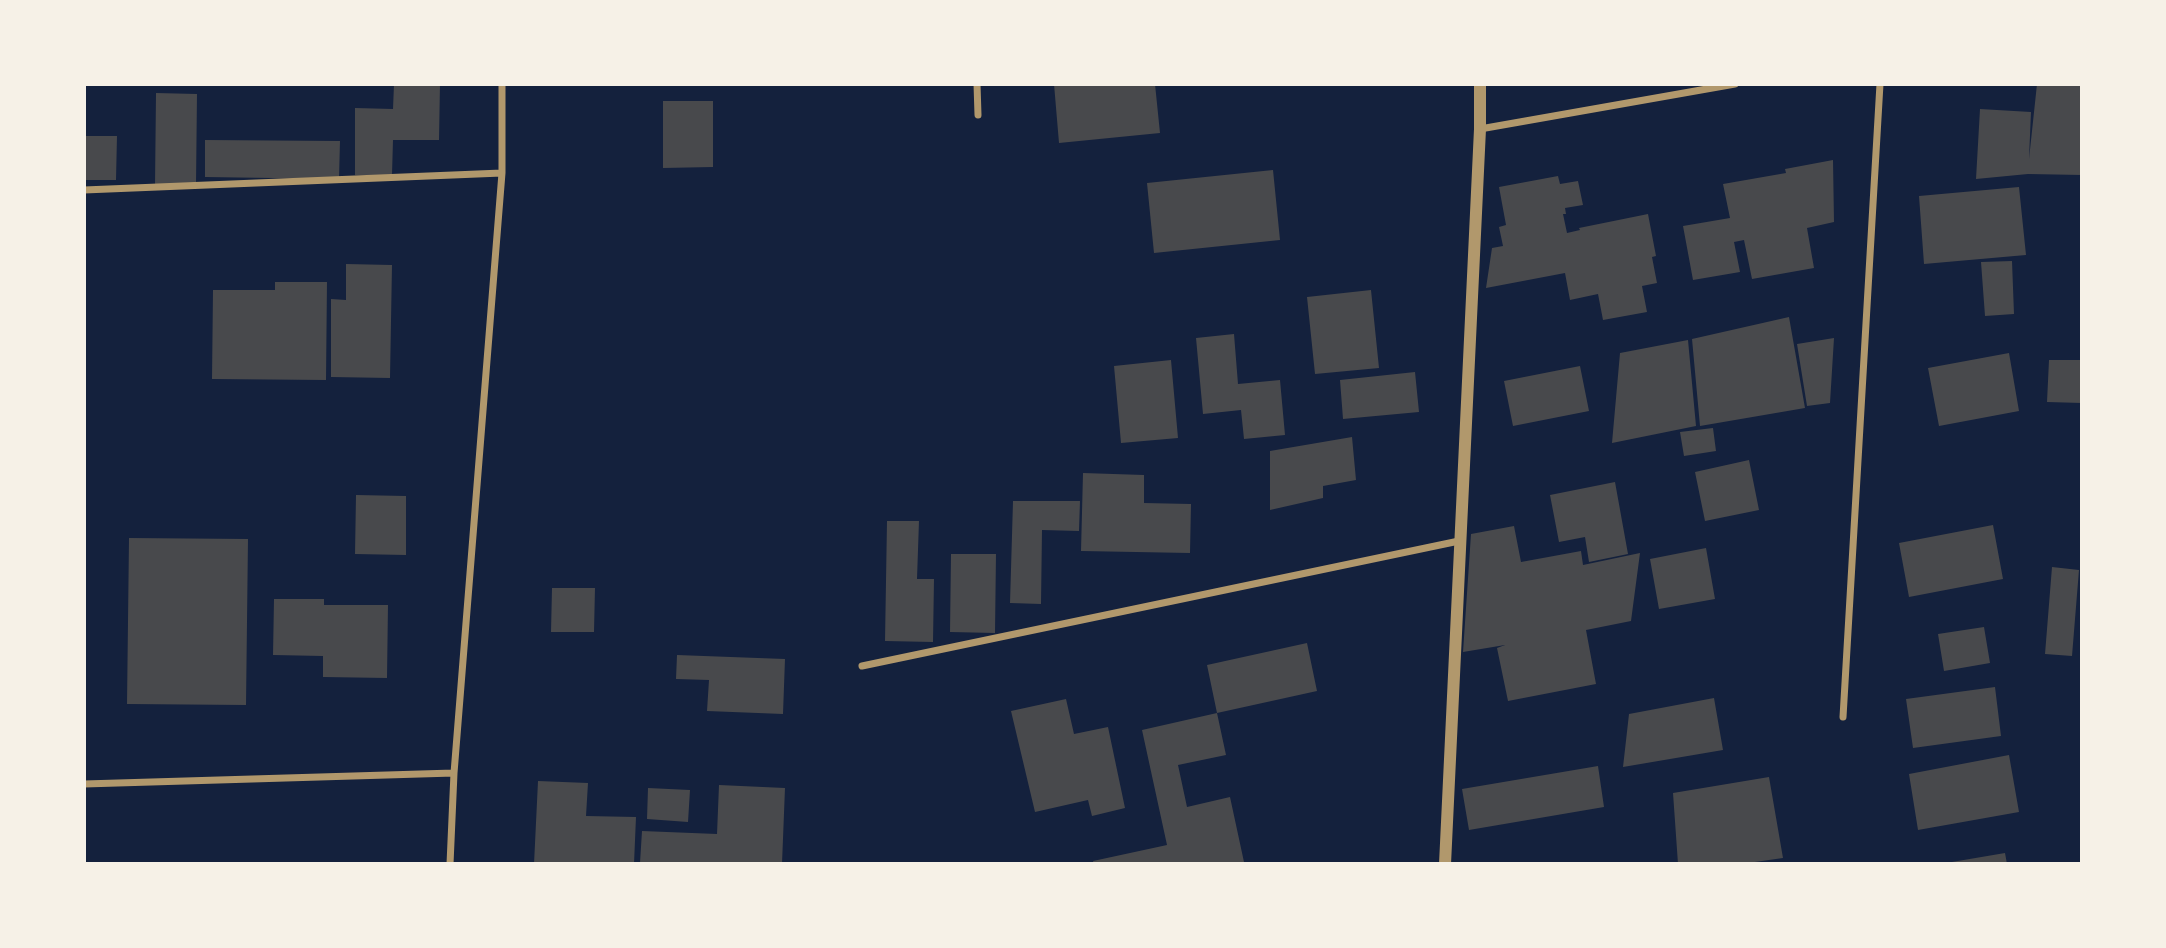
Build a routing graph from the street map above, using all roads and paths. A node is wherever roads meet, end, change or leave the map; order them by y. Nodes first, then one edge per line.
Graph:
1 (502, 84) edge
2 (976, 84) edge
3 (1480, 84) edge
4 (1735, 84) edge
5 (1880, 84) edge
6 (978, 115) dead end
7 (1480, 130) junction
8 (502, 173) junction
9 (84, 190) edge
10 (1459, 541) junction
11 (862, 666) dead end
12 (1843, 717) dead end
13 (454, 773) junction
14 (84, 784) edge
15 (450, 864) edge
16 (1445, 864) edge

1 - 8 street
2 - 6 street
3 - 7 street
4 - 7 street
5 - 12 street
7 - 10 street
8 - 9 street
8 - 13 street
10 - 11 street
10 - 16 street
13 - 14 street
13 - 15 street

